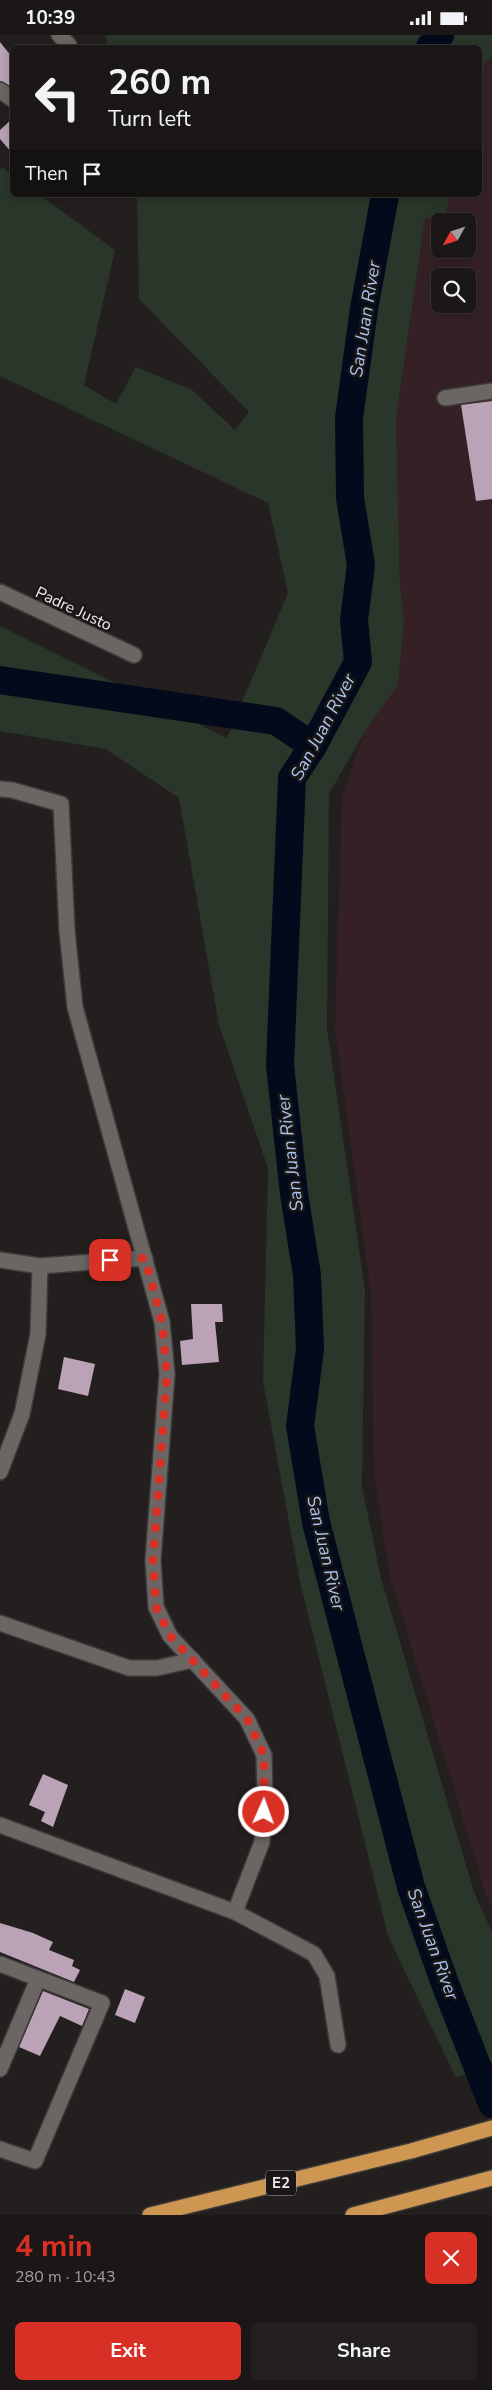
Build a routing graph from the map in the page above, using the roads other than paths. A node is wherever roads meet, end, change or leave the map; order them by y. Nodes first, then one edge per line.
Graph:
1 (492, 391) edge
2 (445, 398) dead end
3 (0, 592) edge
4 (134, 655) dead end
5 (0, 789) edge
6 (145, 1258) junction
7 (0, 1260) edge
8 (40, 1266) junction
9 (0, 1472) edge
10 (0, 1623) edge
11 (193, 1660) junction
12 (0, 1825) edge
13 (235, 1912) junction
14 (0, 1964) edge
15 (38, 1979) junction
16 (338, 2045) dead end
17 (0, 2069) edge
18 (492, 2128) edge
19 (0, 2149) edge
20 (492, 2178) edge
21 (150, 2215) edge
22 (352, 2215) edge

1 - 2 street
3 - 4 street, Padre Justo
5 - 6 street
6 - 8 street
6 - 11 street
7 - 8 street
8 - 9 street
10 - 11 street
11 - 13 street
12 - 13 street
13 - 16 street
14 - 15 street
15 - 17 street
15 - 19 street
18 - 21 highway, E2
20 - 22 highway

